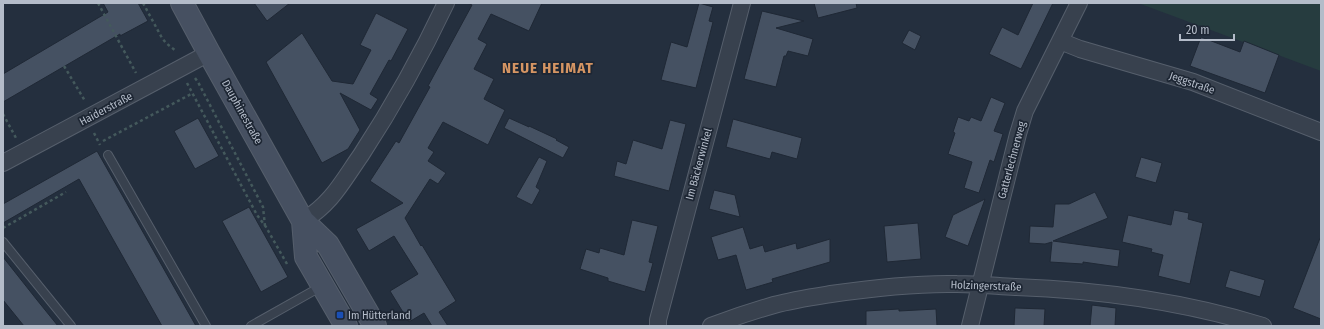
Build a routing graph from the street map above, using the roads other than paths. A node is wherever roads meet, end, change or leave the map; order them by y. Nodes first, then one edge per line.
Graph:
1 (182, 3) edge
2 (446, 3) edge
3 (742, 3) edge
4 (1079, 3) edge
5 (1060, 41) junction
6 (209, 54) junction
7 (1321, 132) edge
8 (108, 155) road end
9 (3, 163) edge
10 (303, 221) junction
11 (3, 242) edge
12 (980, 285) junction
13 (323, 286) junction
14 (71, 326) edge
15 (206, 326) edge
16 (251, 326) edge
17 (346, 326) edge
18 (375, 326) edge
19 (658, 326) edge
20 (711, 326) edge
21 (970, 326) edge
22 (1263, 326) edge

1 - 6 main road, Dauphinestraße
2 - 10 street
3 - 19 street, Im Bäckerwinkel
4 - 5 street, Gatterlechnerweg
5 - 7 street, Jeggstraße
5 - 12 street, Gatterlechnerweg
6 - 9 street, Haiderstraße
6 - 10 main road, Dauphinestraße
8 - 15 lane
10 - 13 main road, Dauphinestraße
10 - 18 main road, Dauphinestraße
11 - 14 lane
12 - 20 street, Holzingerstraße
12 - 21 street, Gatterlechnerweg
12 - 22 street, Holzingerstraße
13 - 16 lane
13 - 17 main road, Dauphinestraße

